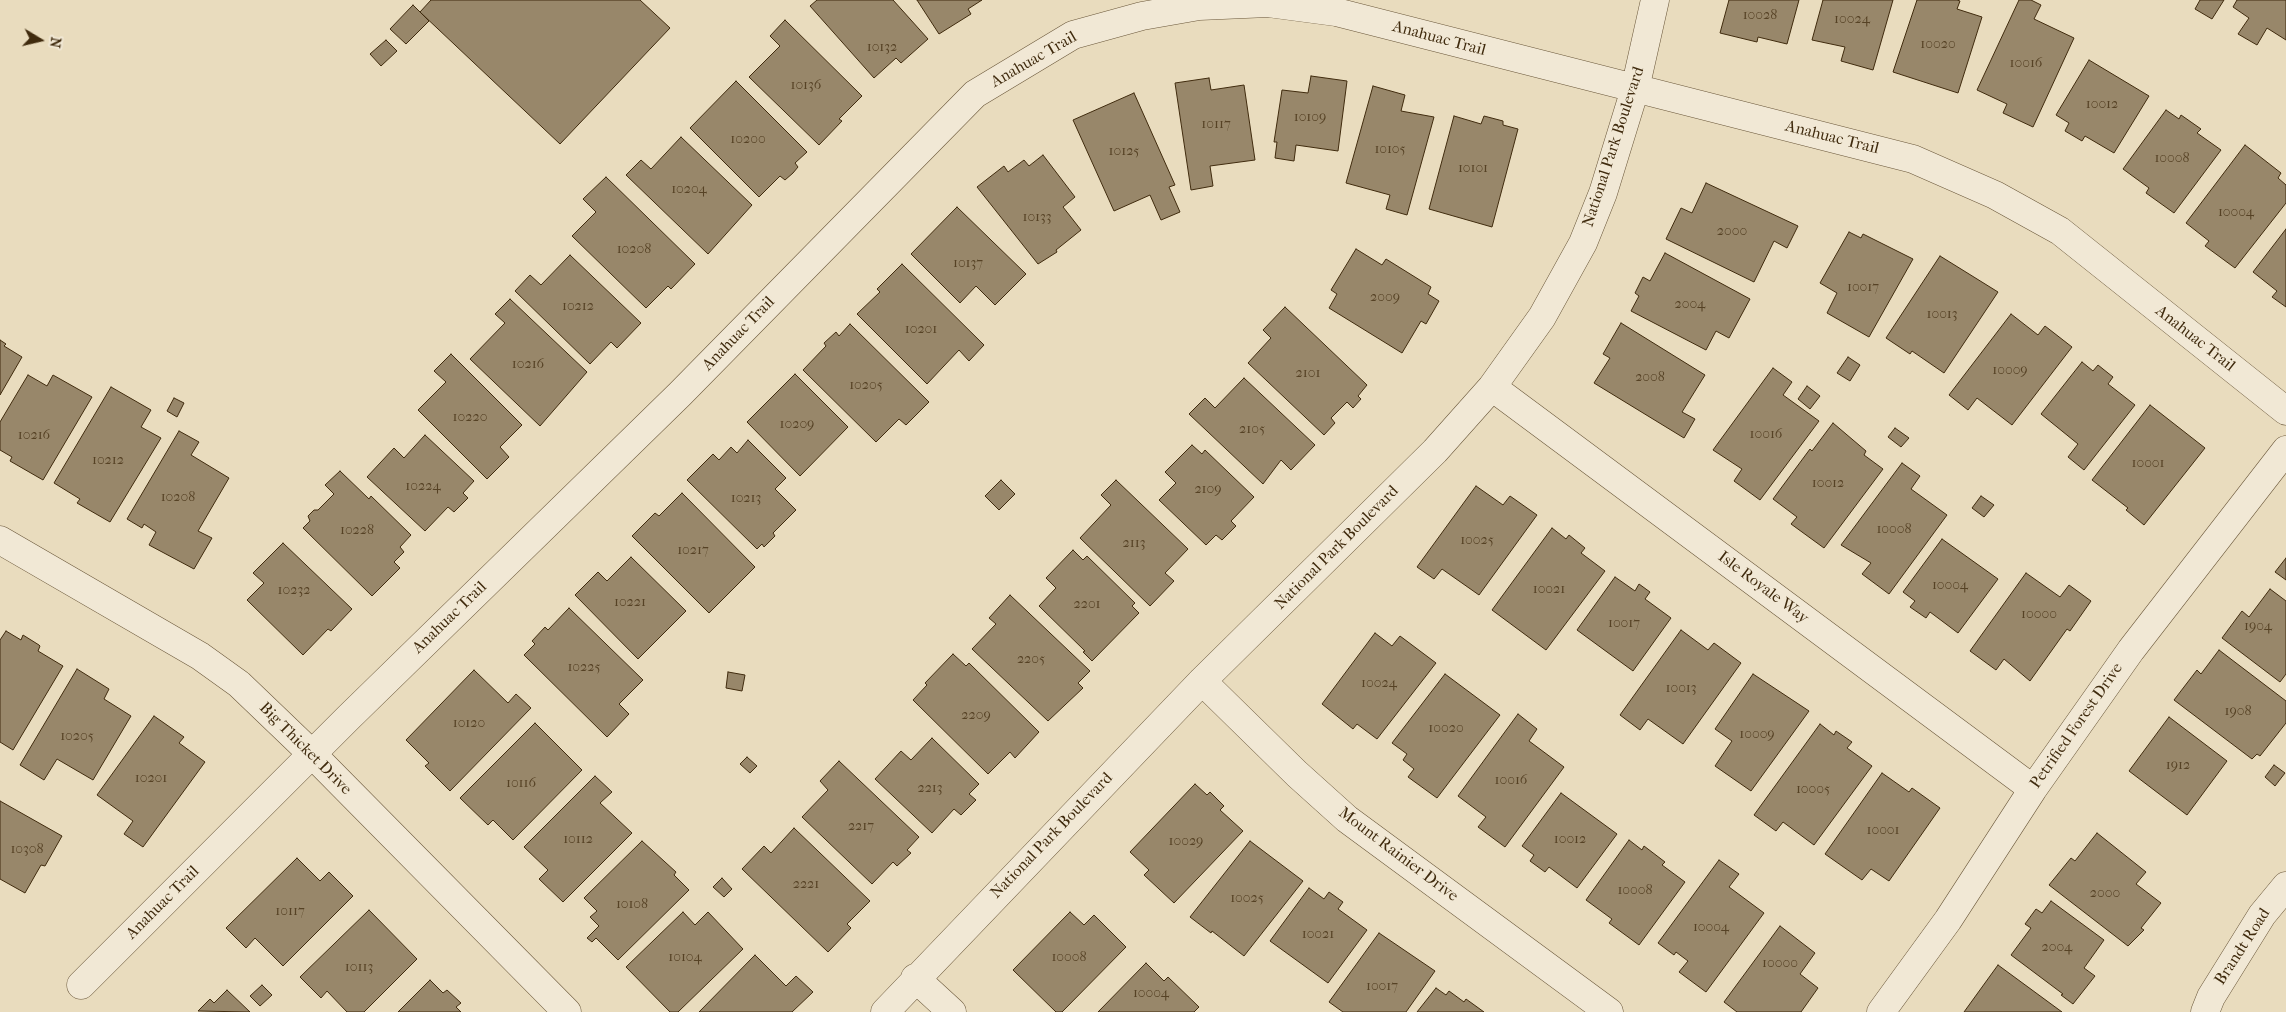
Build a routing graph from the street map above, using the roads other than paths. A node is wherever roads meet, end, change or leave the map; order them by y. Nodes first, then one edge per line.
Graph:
1 (1655, 0) edge
2 (1635, 89) junction
3 (1492, 387) junction
4 (2286, 411) edge
5 (2286, 450) edge
6 (0, 540) edge
7 (1202, 681) junction
8 (312, 754) junction
9 (2033, 789) junction
10 (2286, 886) edge
11 (915, 978) junction
12 (80, 985) dead end
13 (568, 1012) edge
14 (885, 1012) edge
15 (952, 1012) edge
16 (1609, 1012) edge
17 (1881, 1012) edge
18 (2205, 1012) edge

1 - 2 street, National Park Boulevard
2 - 3 street, National Park Boulevard
2 - 4 street, Anahuac Trail
2 - 8 street, Anahuac Trail
3 - 7 street, National Park Boulevard
3 - 9 street, Isle Royale Way
5 - 9 street, Petrified Forest Drive
6 - 8 street, Big Thicket Drive
7 - 11 street, National Park Boulevard
7 - 16 street, Mount Rainier Drive
8 - 12 street, Anahuac Trail
8 - 13 street, Big Thicket Drive
9 - 17 street, Petrified Forest Drive
10 - 18 street, Brandt Road
11 - 14 street, National Park Boulevard
11 - 15 street

